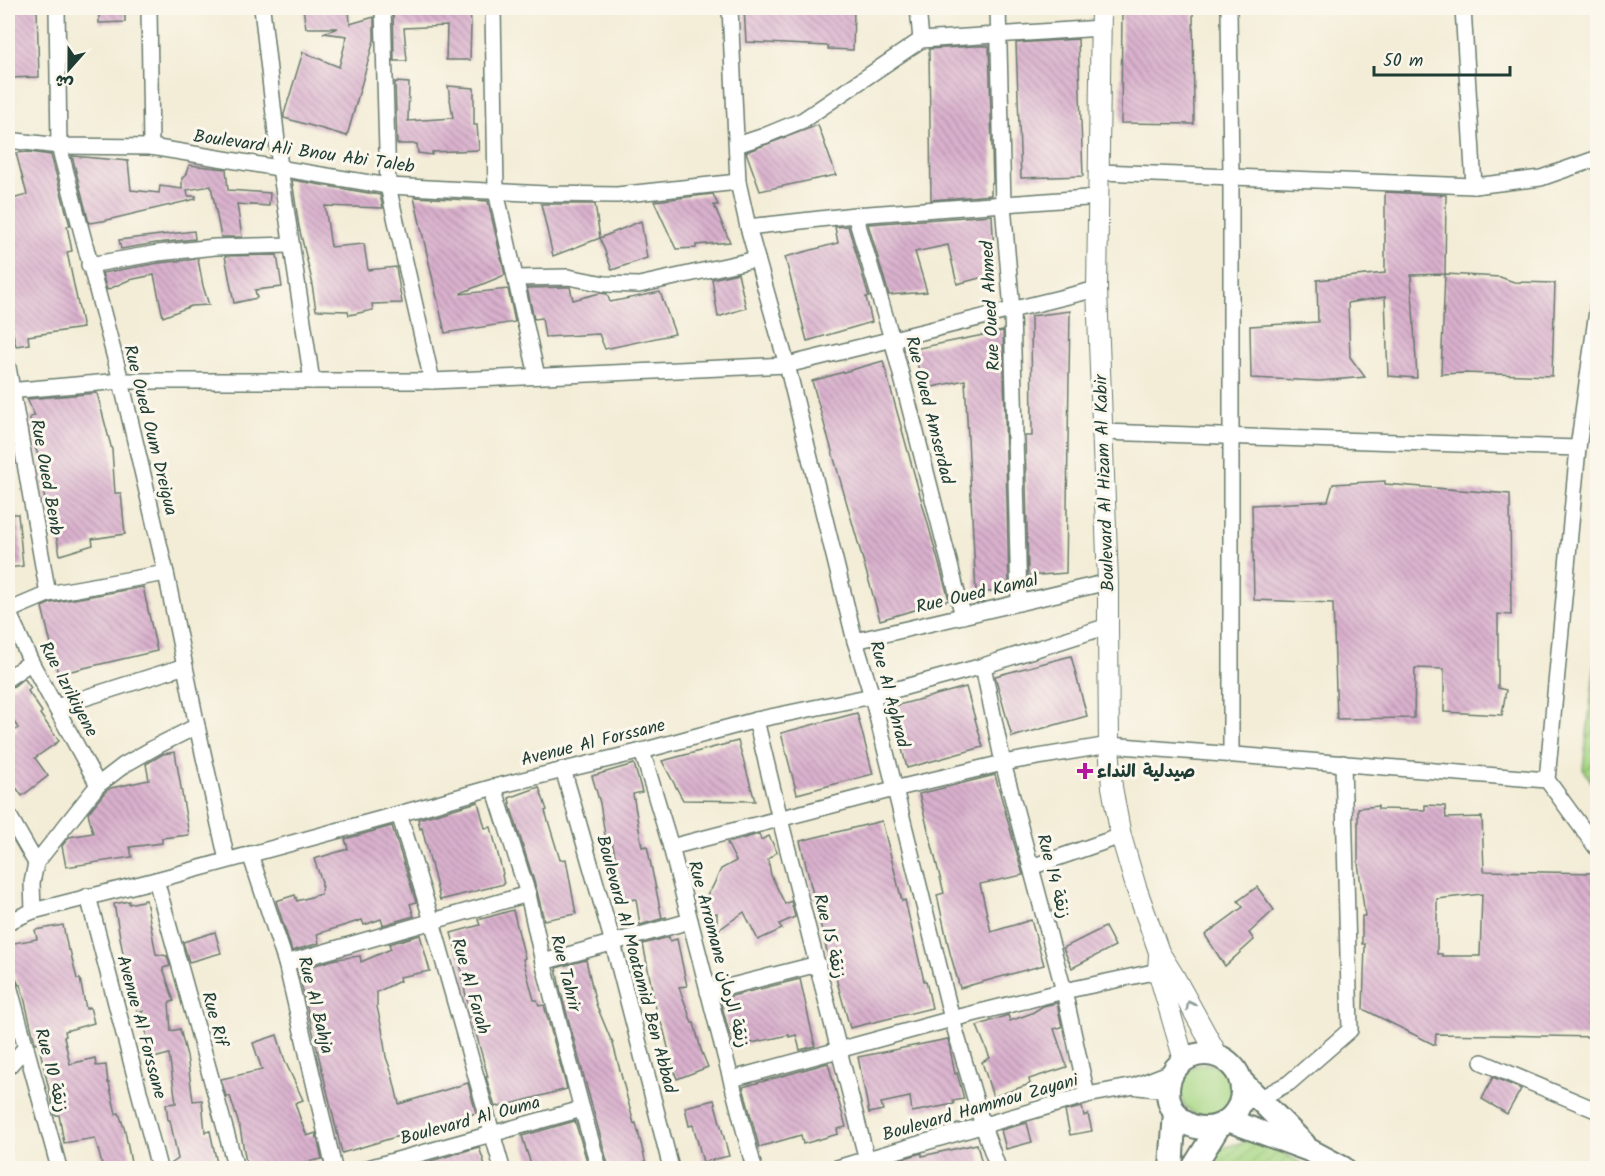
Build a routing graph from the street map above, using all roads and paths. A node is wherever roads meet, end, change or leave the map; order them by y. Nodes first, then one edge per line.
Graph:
1 (57, 8) edge
2 (149, 8) edge
3 (262, 8) edge
4 (383, 8) edge
5 (493, 8) edge
6 (730, 8) edge
7 (918, 8) edge
8 (998, 8) edge
9 (1101, 8) edge
10 (1229, 8) edge
11 (1463, 8) edge
12 (1101, 28) junction
13 (999, 34) junction
14 (921, 40) junction
15 (8, 140) edge
16 (737, 145) junction
17 (59, 146) junction
18 (151, 147) junction
19 (1598, 158) edge
20 (280, 168) junction
21 (1100, 172) junction
22 (1231, 177) junction
23 (738, 182) junction
24 (388, 186) junction
25 (1474, 186) junction
26 (496, 191) junction
27 (1100, 197) junction
28 (1004, 205) junction
29 (855, 215) junction
30 (748, 227) junction
31 (290, 245) junction
32 (757, 259) junction
33 (89, 265) junction
34 (516, 278) junction
35 (1097, 289) junction
36 (1598, 304) edge
37 (1012, 310) junction
38 (892, 339) junction
39 (787, 365) junction
40 (8, 367) edge
41 (537, 376) junction
42 (121, 381) junction
43 (312, 381) junction
44 (432, 381) junction
45 (10, 390) edge
46 (1103, 432) junction
47 (1231, 435) junction
48 (1578, 448) junction
49 (165, 573) junction
50 (1108, 582) junction
51 (48, 594) junction
52 (1019, 603) junction
53 (8, 611) edge
54 (963, 616) junction
55 (1107, 626) junction
56 (855, 641) junction
57 (31, 662) junction
58 (185, 666) junction
59 (983, 666) junction
60 (8, 678) edge
61 (872, 696) junction
62 (56, 707) junction
63 (756, 720) junction
64 (196, 726) junction
65 (1109, 745) junction
66 (642, 751) junction
67 (1231, 754) junction
68 (1004, 763) junction
69 (1343, 763) junction
70 (563, 769) junction
71 (1547, 780) junction
72 (98, 784) junction
73 (494, 787) junction
74 (894, 789) junction
75 (8, 814) edge
76 (399, 814) junction
77 (780, 819) junction
78 (1121, 836) junction
79 (671, 847) junction
80 (1598, 850) edge
81 (250, 854) junction
82 (227, 860) junction
83 (36, 863) junction
84 (1031, 867) junction
85 (156, 880) junction
86 (528, 894) junction
87 (88, 896) junction
88 (33, 910) junction
89 (432, 921) junction
90 (690, 921) junction
91 (8, 922) edge
92 (613, 943) junction
93 (543, 962) junction
94 (286, 963) junction
95 (818, 964) junction
96 (1164, 966) junction
97 (8, 982) edge
98 (1064, 992) junction
99 (708, 993) junction
100 (952, 1019) junction
101 (26, 1047) junction
102 (839, 1050) junction
103 (1218, 1056) junction
104 (1482, 1062) dead end
105 (8, 1067) edge
106 (1175, 1074) junction
107 (732, 1079) junction
108 (1088, 1095) junction
109 (1238, 1106) junction
110 (582, 1109) junction
111 (1598, 1111) edge
112 (1175, 1112) junction
113 (983, 1126) junction
114 (493, 1134) junction
115 (1309, 1150) junction
116 (867, 1160) junction
117 (58, 1168) edge
118 (159, 1168) edge
119 (236, 1168) edge
120 (334, 1168) edge
121 (368, 1168) edge
122 (502, 1168) edge
123 (599, 1168) edge
124 (671, 1168) edge
125 (754, 1168) edge
126 (837, 1168) edge
127 (998, 1168) edge
128 (1171, 1168) edge
129 (1193, 1168) edge
130 (1343, 1168) edge

1 - 17 street, Rue Oued Oum Dreigua
2 - 18 street
3 - 20 street
4 - 24 street
5 - 26 street
6 - 16 street, Rue Al Aghrad
7 - 14 street
8 - 13 street, Rue Oued Ahmed
9 - 12 street, Boulevard Al Hizam Al Kabir
10 - 22 street
11 - 25 street
12 - 13 street
12 - 21 street, Boulevard Al Hizam Al Kabir
13 - 14 street
13 - 28 street, Rue Oued Ahmed
14 - 16 street
15 - 17 street, Boulevard Ali Bnou Abi Taleb
16 - 23 street, Rue Al Aghrad
17 - 18 street, Boulevard Ali Bnou Abi Taleb
17 - 33 street, Rue Oued Oum Dreigua
18 - 20 street, Boulevard Ali Bnou Abi Taleb
19 - 25 street
20 - 24 street, Boulevard Ali Bnou Abi Taleb
20 - 31 street
21 - 22 street
21 - 27 street, Boulevard Al Hizam Al Kabir
22 - 25 street
22 - 47 street
23 - 26 street, Boulevard Ali Bnou Abi Taleb
23 - 30 street, Rue Al Aghrad
24 - 26 street, Boulevard Ali Bnou Abi Taleb
24 - 44 street
26 - 34 street
27 - 28 street
27 - 35 street, Boulevard Al Hizam Al Kabir
28 - 29 street
28 - 37 street, Rue Oued Ahmed
29 - 30 street
29 - 38 street, Rue Oued Amserdad
30 - 32 street, Rue Al Aghrad
31 - 33 street
31 - 43 street
32 - 34 street
32 - 39 street, Rue Al Aghrad
33 - 42 street, Rue Oued Oum Dreigua
34 - 41 street
35 - 37 street
35 - 46 street, Boulevard Al Hizam Al Kabir
36 - 48 street
37 - 38 street
37 - 52 street, Rue Oued Ahmed
38 - 39 street
38 - 54 street, Rue Oued Amserdad
39 - 41 street
39 - 56 street, Rue Al Aghrad
40 - 45 street, Rue Oued Benb
41 - 44 street
42 - 43 street
42 - 45 street
42 - 49 street, Rue Oued Oum Dreigua
43 - 44 street
45 - 51 street, Rue Oued Benb
46 - 47 street
46 - 50 street, Boulevard Al Hizam Al Kabir
47 - 48 street
47 - 67 street
48 - 71 street
49 - 51 street
49 - 58 street, Rue Oued Oum Dreigua
50 - 52 street, Rue Oued Kamal
50 - 55 street, Boulevard Al Hizam Al Kabir
51 - 53 street
52 - 54 street, Rue Oued Kamal
53 - 57 street, Rue Izrikiyene
54 - 56 street, Rue Oued Kamal
55 - 59 street, Avenue Al Forssane
55 - 65 street, Boulevard Al Hizam Al Kabir
56 - 61 street, Rue Al Aghrad
57 - 60 street
57 - 62 street, Rue Izrikiyene
58 - 62 street
58 - 64 street, Rue Oued Oum Dreigua
59 - 61 street, Avenue Al Forssane
59 - 68 street, Rue 14 زنقة
61 - 63 street, Avenue Al Forssane
61 - 74 street, Rue Al Aghrad
62 - 72 street, Rue Izrikiyene
63 - 66 street, Avenue Al Forssane
63 - 77 street, Rue 15 زنقة
64 - 72 street
64 - 82 street, Rue Oued Oum Dreigua
65 - 67 street
65 - 68 street
65 - 78 street, Boulevard Al Hizam Al Kabir
66 - 70 street, Avenue Al Forssane
66 - 79 street, Rue Arromane زنقة الرمان
67 - 69 street
68 - 74 street
68 - 84 street, Rue 14 زنقة
69 - 71 street
69 - 109 street
70 - 73 street, Avenue Al Forssane
70 - 92 street, Boulevard Al Moatamid Ben Abbad
71 - 80 street
72 - 83 street
73 - 76 street, Avenue Al Forssane
73 - 86 street, Rue Tahrir
74 - 77 street
74 - 100 street, Rue Al Aghrad
75 - 83 street
76 - 81 street, Avenue Al Forssane
76 - 89 street, Rue Al Farah
77 - 79 street
77 - 95 street, Rue 15 زنقة
78 - 84 street
78 - 96 street, Boulevard Al Hizam Al Kabir
79 - 90 street, Rue Arromane زنقة الرمان
81 - 82 street, Avenue Al Forssane
81 - 94 street, Rue Al Bahja
82 - 85 street, Avenue Al Forssane
83 - 88 street
84 - 98 street, Rue 14 زنقة
85 - 87 street, Avenue Al Forssane
85 - 119 street, Rue Rif
86 - 89 street
86 - 93 street, Rue Tahrir
87 - 88 street, Avenue Al Forssane
87 - 118 street, Avenue Al Forssane
88 - 91 street, Avenue Al Forssane
89 - 94 street
89 - 114 street, Rue Al Farah
90 - 92 street
90 - 99 street, Rue Arromane زنقة الرمان
92 - 93 street
92 - 124 street, Boulevard Al Moatamid Ben Abbad
93 - 110 street, Rue Tahrir
94 - 120 street, Rue Al Bahja
95 - 99 street
95 - 102 street, Rue 15 زنقة
96 - 98 street
103 -> 96 street, Boulevard Al Hizam Al Kabir
96 - 106 street, Boulevard Al Hizam Al Kabir
97 - 101 street, Rue 10 زنقة
98 - 100 street
98 - 108 street, Rue 14 زنقة
99 - 107 street, Rue Arromane زنقة الرمان
100 - 102 street
100 - 113 street, Rue Al Aghrad
101 - 105 street
101 - 117 street, Rue 10 زنقة
102 - 107 street
102 - 116 street, Rue 15 زنقة
103 - 106 main road
103 - 109 main road
104 - 111 street
106 - 108 street, Boulevard Hammou Zayani
106 - 112 main road
107 - 125 street, Rue Arromane زنقة الرمان
108 - 113 street, Boulevard Hammou Zayani
109 - 112 main road
109 - 115 main road
109 - 115 main road
109 - 129 main road
110 - 114 street, Boulevard Al Ouma
110 - 123 street, Rue Tahrir
112 - 128 main road
113 - 116 street, Boulevard Hammou Zayani
113 - 127 street, Rue Al Aghrad
114 - 121 street, Boulevard Al Ouma
114 - 122 street, Rue Al Farah
115 - 130 main road
116 - 126 street, Boulevard Hammou Zayani

